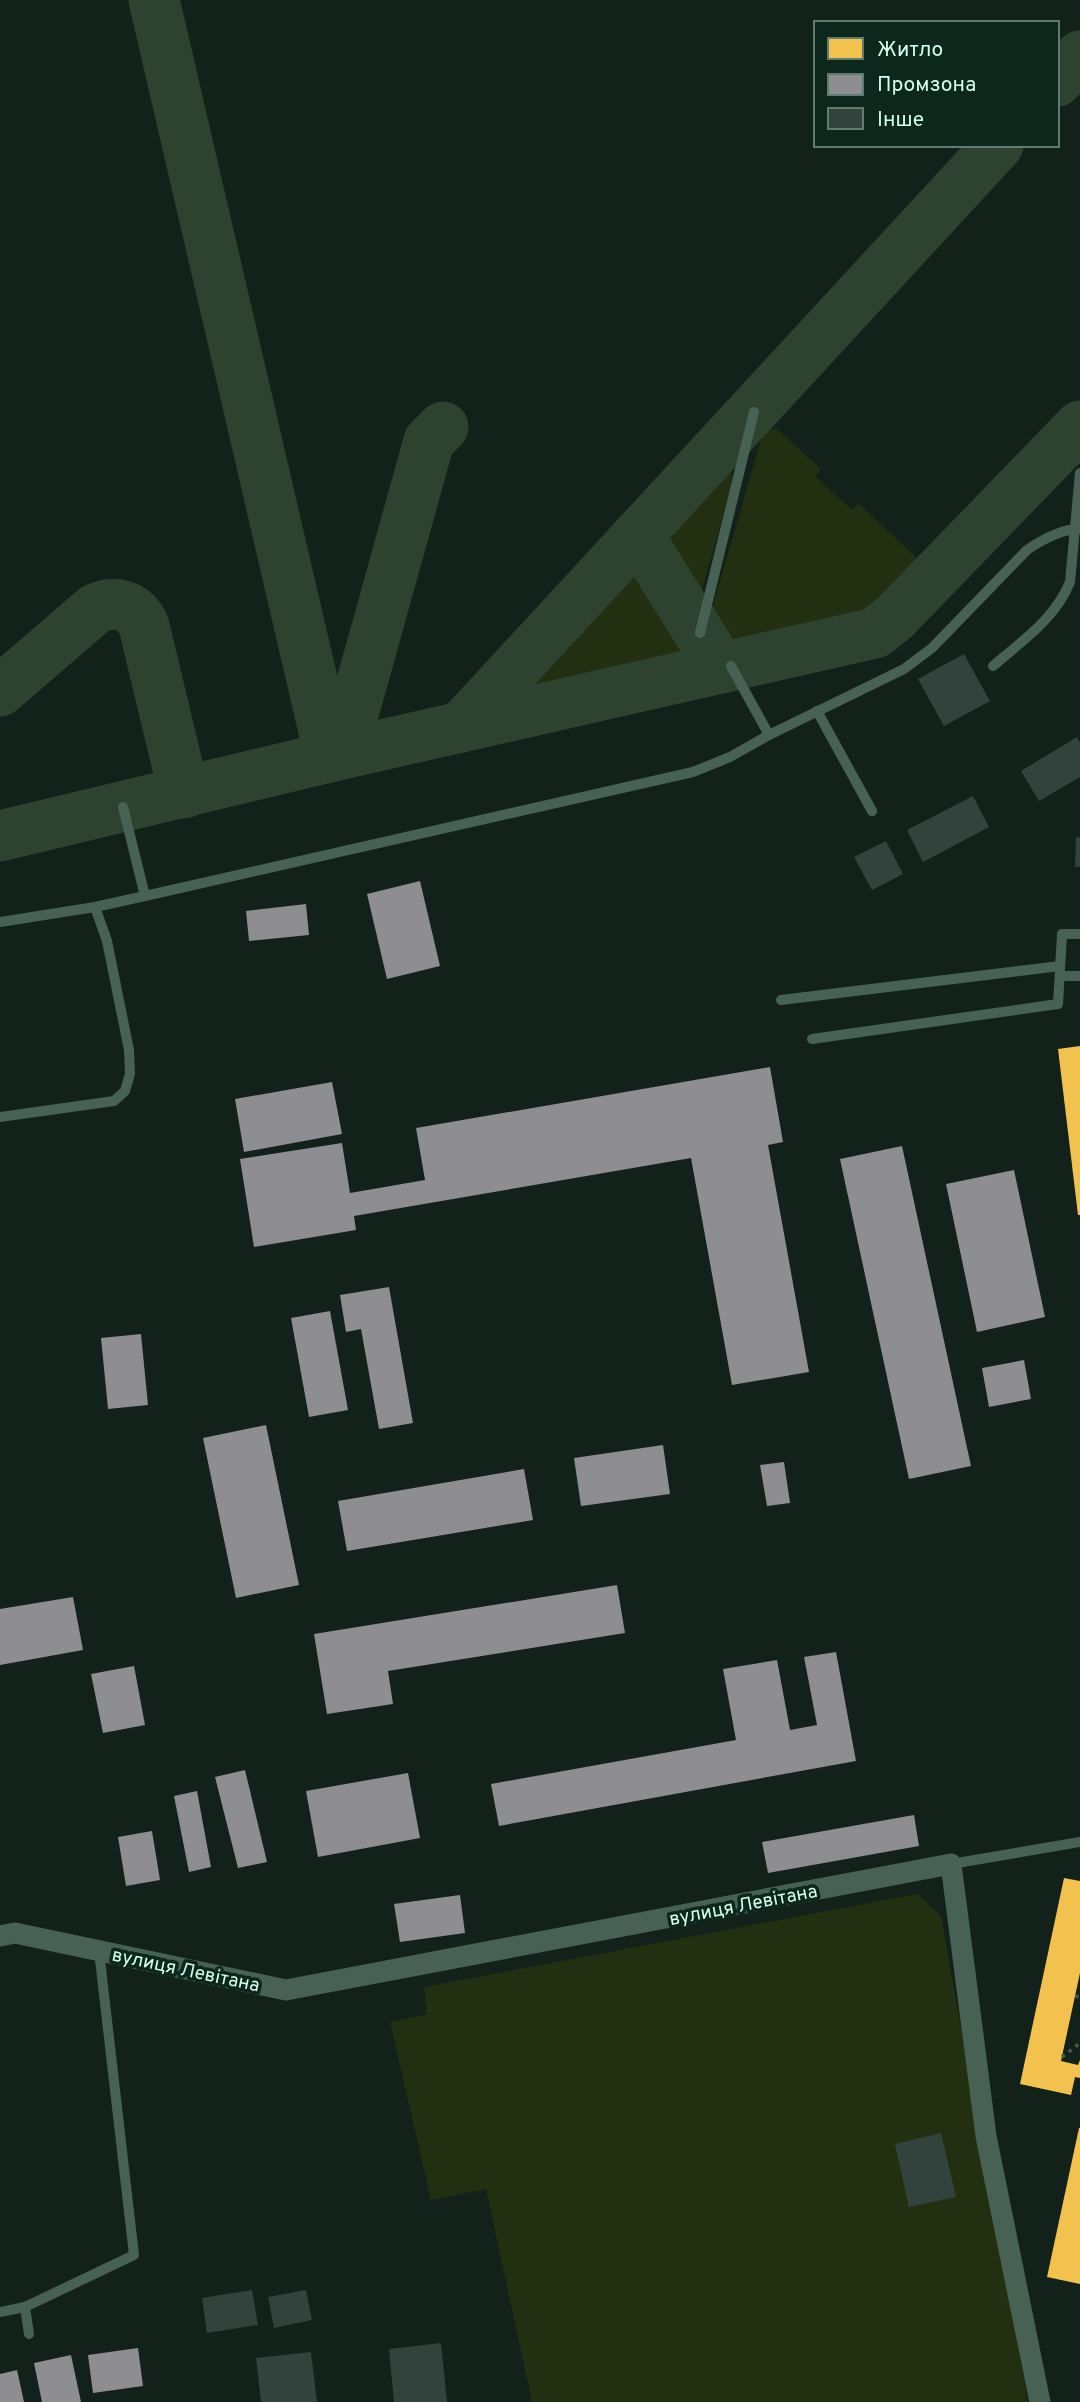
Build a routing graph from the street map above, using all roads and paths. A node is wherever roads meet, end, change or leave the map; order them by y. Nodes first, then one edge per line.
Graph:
1 (754, 412) dead end
2 (1080, 473) edge
3 (1078, 529) edge
4 (700, 633) dead end
5 (731, 666) dead end
6 (993, 666) dead end
7 (817, 711) junction
8 (769, 735) junction
9 (122, 807) dead end
10 (872, 811) dead end
11 (145, 896) junction
12 (95, 907) junction
13 (0, 922) edge
14 (1080, 934) edge
15 (1060, 971) junction
16 (1080, 976) edge
17 (781, 1000) dead end
18 (812, 1038) dead end
19 (0, 1117) edge
20 (1080, 1842) edge
21 (951, 1864) junction
22 (0, 1936) edge
23 (99, 1951) junction
24 (1080, 2043) edge
25 (1062, 2057) dead end
26 (25, 2308) junction
27 (0, 2312) edge
28 (29, 2334) dead end
29 (1040, 2402) edge

1 - 4 lane
2 - 3 lane
3 - 6 lane
3 - 7 lane
5 - 8 lane
7 - 8 lane
7 - 10 lane
8 - 11 lane
9 - 11 lane
11 - 12 lane
12 - 13 lane
12 - 19 lane
14 - 15 lane
15 - 16 lane
15 - 17 lane
15 - 18 lane
20 - 21 lane
21 - 23 street, вулиця Левітана
21 - 29 street
22 - 23 street, вулиця Левітана
23 - 26 lane
24 - 25 path
26 - 27 lane
26 - 28 lane

